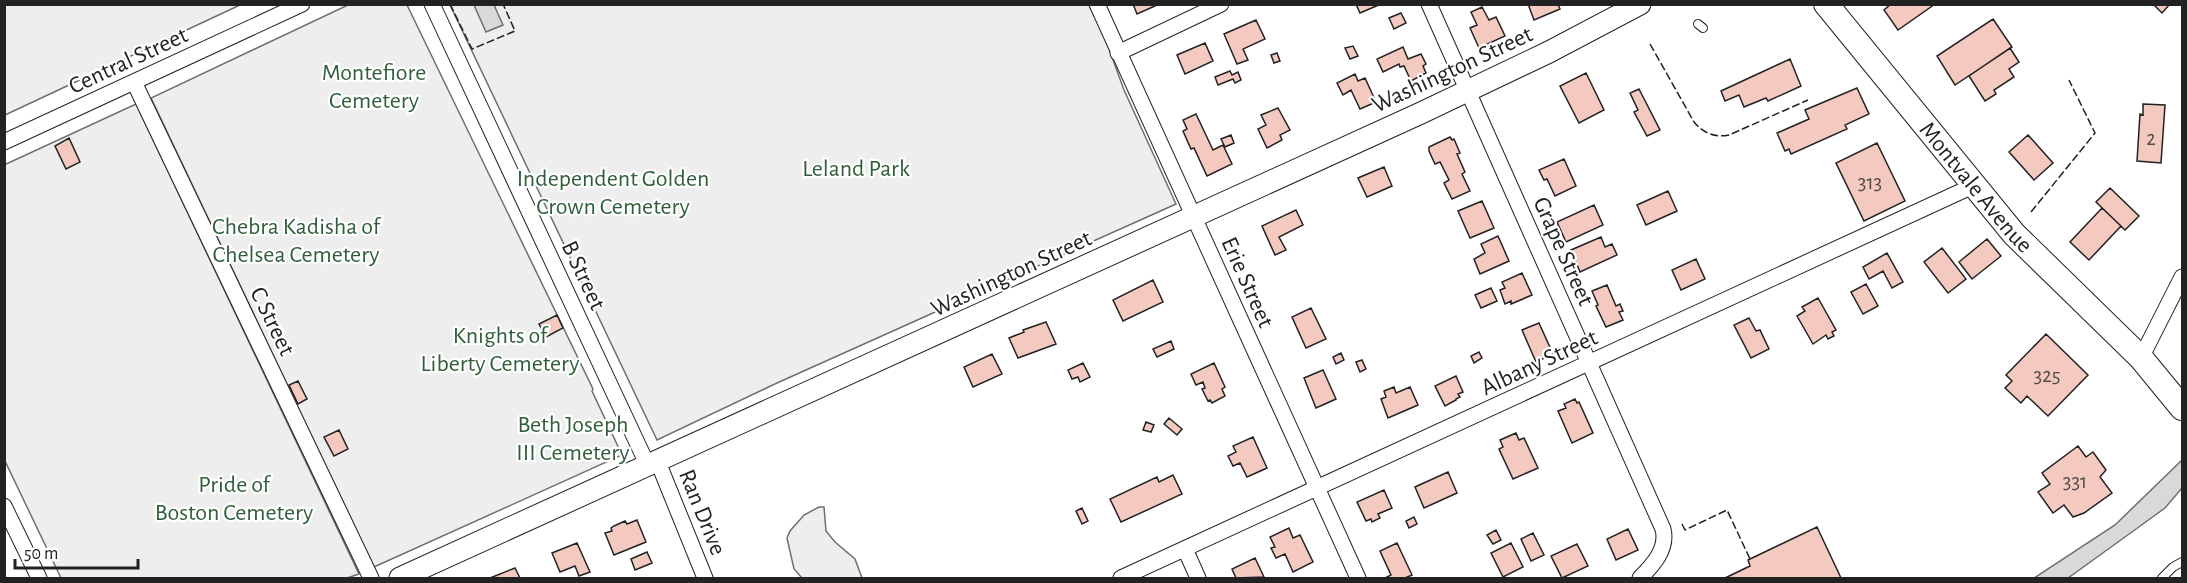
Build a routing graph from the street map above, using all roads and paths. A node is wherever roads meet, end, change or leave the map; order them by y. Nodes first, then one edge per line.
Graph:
1 (302, 4) edge
2 (432, 4) edge
3 (1097, 4) edge
4 (1221, 4) edge
5 (1428, 4) edge
6 (1640, 4) edge
7 (1826, 4) edge
8 (1118, 52) junction
9 (134, 82) junction
10 (1466, 91) junction
11 (4, 142) edge
12 (1975, 186) junction
13 (1194, 217) junction
14 (2182, 277) edge
15 (2141, 358) junction
16 (1590, 364) junction
17 (2182, 386) edge
18 (2182, 408) edge
19 (653, 464) junction
20 (1317, 488) junction
21 (4, 506) edge
22 (1185, 549) junction
23 (2182, 562) edge
24 (39, 579) edge
25 (371, 579) edge
26 (399, 579) edge
27 (705, 579) edge
28 (1121, 579) edge
29 (1198, 579) edge
30 (1358, 579) edge
31 (1640, 579) edge
32 (2162, 579) edge

1 - 9 street, Central Street
2 - 19 street, B Street
3 - 8 street, Erie Street
4 - 8 street
5 - 10 street, Grape Street
6 - 10 main road, Washington Street
7 - 12 main road, Montvale Avenue
8 - 13 street, Erie Street
9 - 11 street, Central Street
9 - 25 street, C Street
10 - 13 main road, Washington Street
10 - 16 street, Grape Street
12 - 15 main road, Montvale Avenue
12 - 16 street, Albany Street
13 - 19 main road, Washington Street
13 - 20 street, Erie Street
14 - 15 street
15 - 17 main road, Montvale Avenue
15 - 18 main road, Montvale Avenue
16 - 20 street, Albany Street
16 - 31 street, Grape Street
19 - 26 main road, Washington Street
19 - 27 street, Ran Drive
20 - 22 street, Albany Street
20 - 30 street, Erie Street
21 - 24 street
22 - 28 street, Albany Street
22 - 29 street
23 - 32 lane

